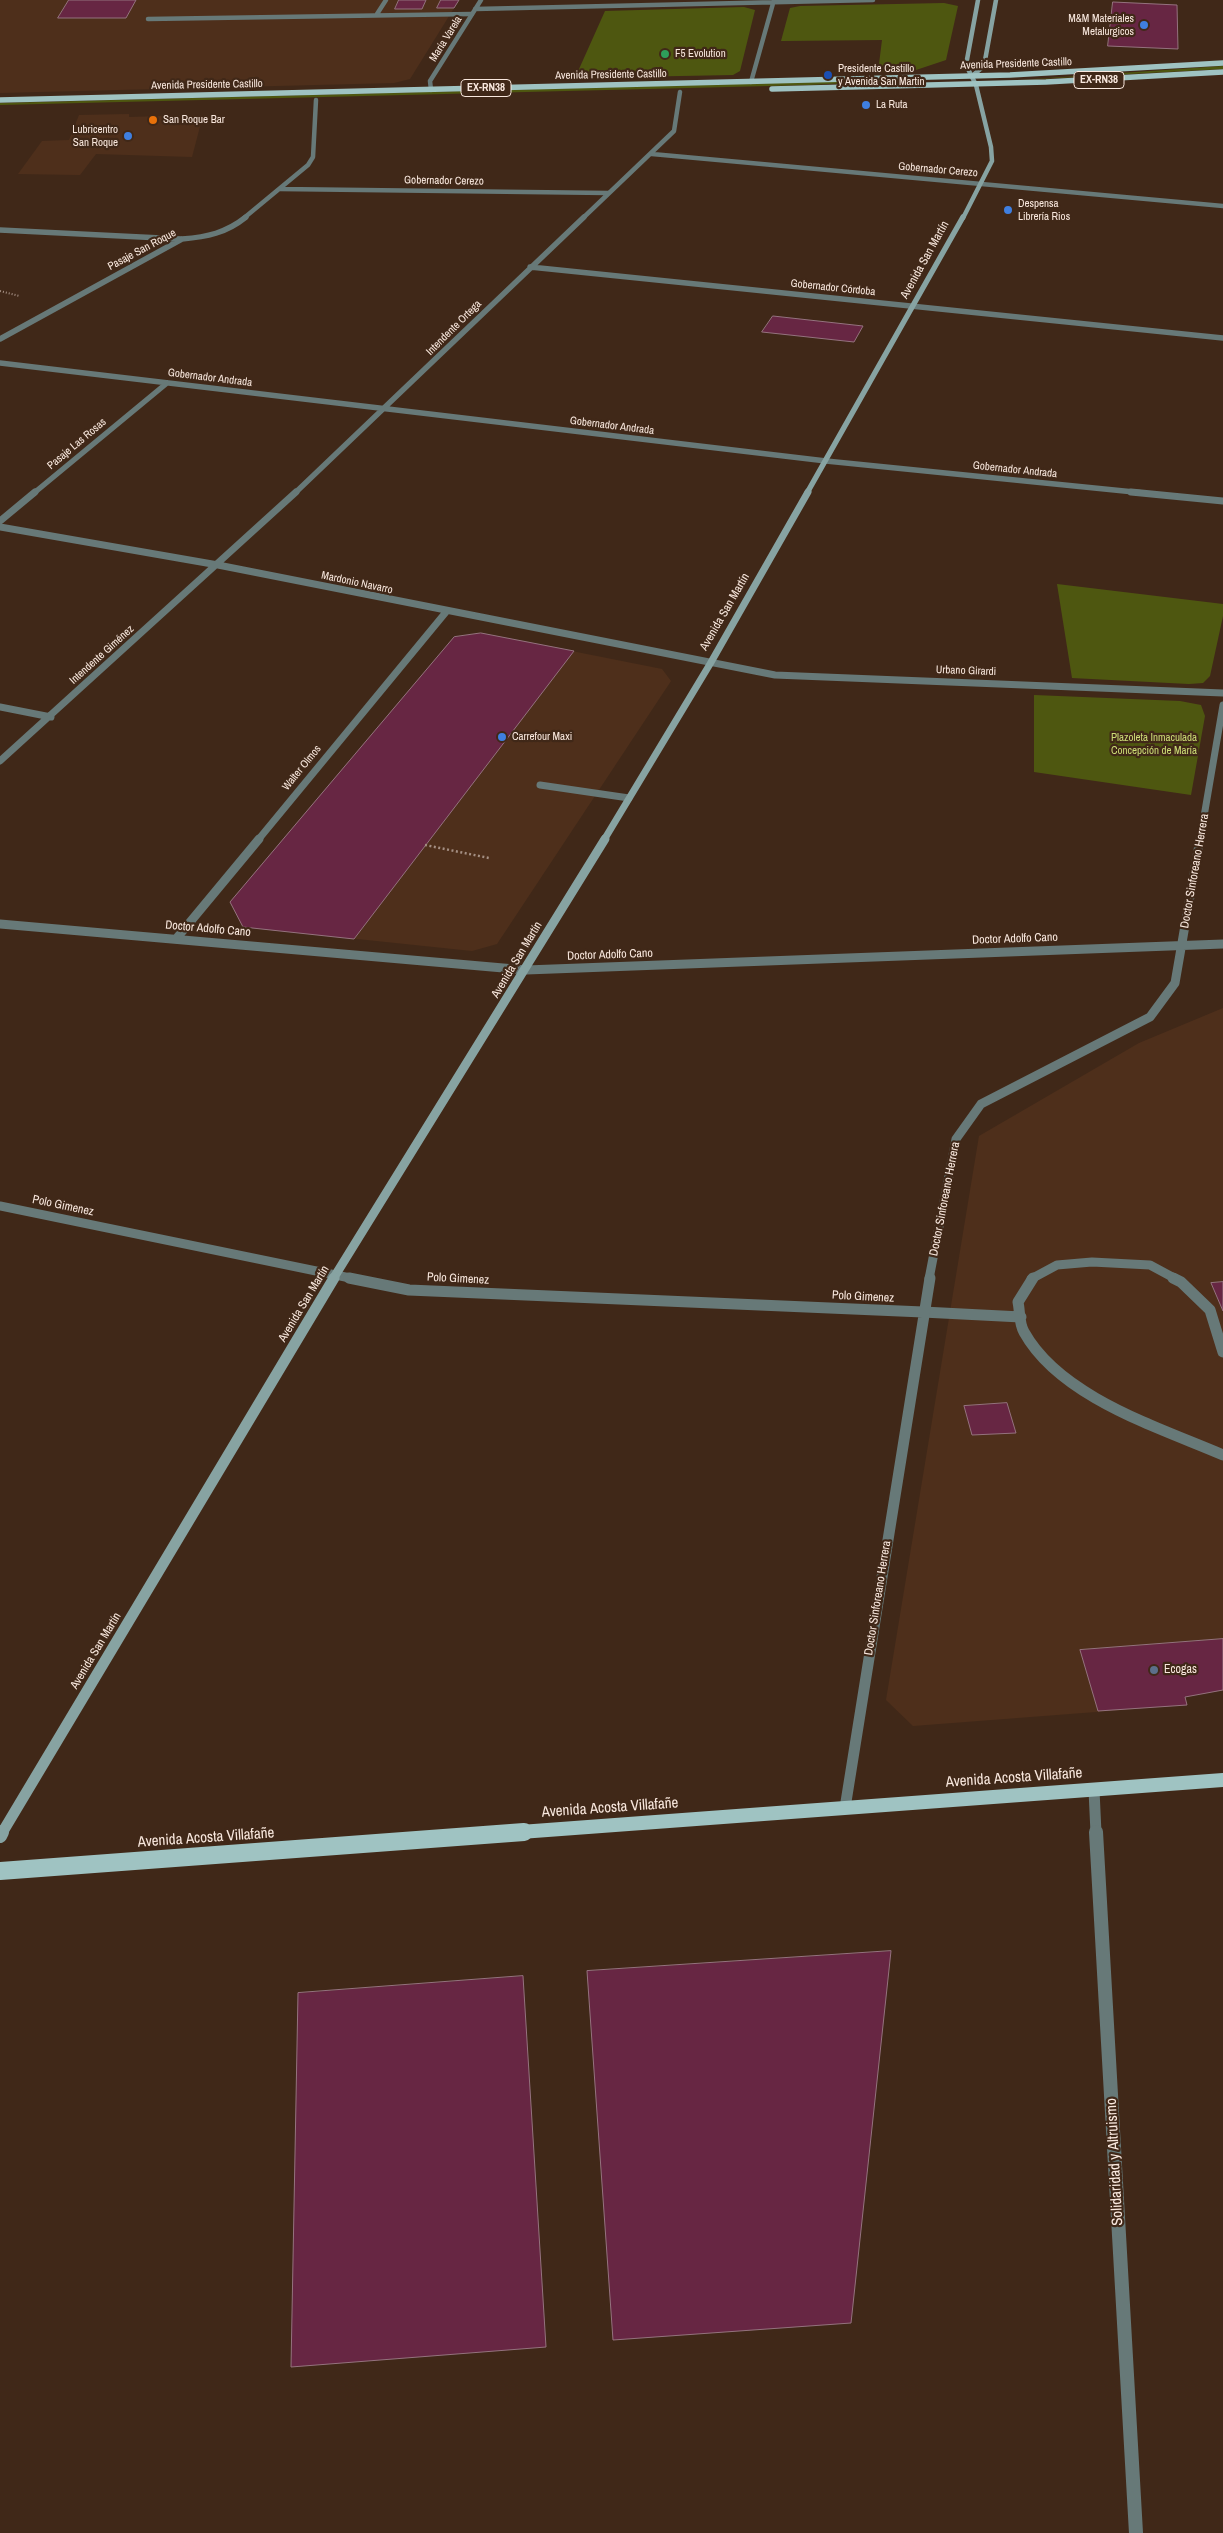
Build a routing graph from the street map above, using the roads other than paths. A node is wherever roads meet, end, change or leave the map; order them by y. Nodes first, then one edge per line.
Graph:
1 (386, 0) edge
2 (481, 0) edge
3 (873, 0) edge
4 (978, 0) edge
5 (996, 0) edge
6 (774, 1) edge
7 (475, 9) junction
8 (377, 14) junction
9 (472, 14) junction
10 (148, 18) dead end
11 (1223, 63) edge
12 (1223, 72) edge
13 (972, 76) junction
14 (750, 82) junction
15 (976, 85) junction
16 (431, 90) junction
17 (765, 90) dead end
18 (689, 91) dead end
19 (670, 92) dead end
20 (680, 92) junction
21 (0, 100) edge
22 (316, 100) junction
23 (326, 100) dead end
24 (306, 101) dead end
25 (652, 154) junction
26 (982, 184) junction
27 (280, 190) junction
28 (608, 193) junction
29 (1223, 206) edge
30 (0, 230) edge
31 (182, 239) junction
32 (530, 267) junction
33 (913, 306) junction
34 (1223, 338) edge
35 (0, 339) edge
36 (0, 363) edge
37 (167, 383) junction
38 (385, 409) junction
39 (826, 461) junction
40 (1223, 501) edge
41 (0, 521) edge
42 (0, 527) edge
43 (218, 565) junction
44 (446, 612) junction
45 (710, 664) junction
46 (1223, 693) edge
47 (1223, 706) edge
48 (0, 707) edge
49 (50, 717) junction
50 (0, 761) edge
51 (540, 785) dead end
52 (629, 798) junction
53 (0, 924) edge
54 (176, 939) junction
55 (1223, 944) edge
56 (1182, 945) junction
57 (526, 970) junction
58 (0, 1206) edge
59 (335, 1276) junction
60 (923, 1312) junction
61 (1021, 1317) junction
62 (1223, 1352) edge
63 (1223, 1455) edge
64 (1223, 1780) edge
65 (1094, 1790) junction
66 (845, 1808) junction
67 (0, 1836) edge
68 (0, 1871) edge
69 (1136, 2533) edge

1 - 8 street
2 - 7 street, María Varela
3 - 6 street
4 - 13 main road, Avenida San Martín
5 - 13 main road
6 - 7 street
6 - 14 street
7 - 9 street, María Varela
8 - 9 street
8 - 10 street
9 - 16 street, María Varela
11 - 13 main road, Avenida Presidente Castillo / EX-RN38
12 - 15 main road, Avenida Presidente Castillo / EX-RN38
13 - 14 main road, Avenida Presidente Castillo / EX-RN38
13 - 15 main road, Avenida San Martín
14 - 16 main road, Avenida Presidente Castillo / EX-RN38
15 - 17 main road, Avenida Presidente Castillo / EX-RN38
15 - 26 main road, Avenida San Martín
16 - 21 main road, Avenida Presidente Castillo / EX-RN38
18 - 20 main road, Avenida Presidente Castillo
19 - 20 main road, Avenida Presidente Castillo
20 - 25 street, Intendente Ortega
22 - 23 main road
22 - 24 main road
22 - 27 street, Pasaje San Roque
25 - 26 street, Gobernador Cerezo
25 - 28 street, Intendente Ortega
26 - 29 street, Gobernador Cerezo
26 - 33 main road, Avenida San Martín
27 - 28 street, Gobernador Cerezo
27 - 31 street, Pasaje San Roque
28 - 32 street, Intendente Ortega
30 - 31 street
31 - 35 street, Pasaje San Roque
32 - 33 street, Gobernador Córdoba
32 - 38 street, Intendente Ortega
33 - 34 street, Gobernador Córdoba
33 - 39 main road, Avenida San Martín
36 - 37 street, Gobernador Andrada
37 - 38 street, Gobernador Andrada
37 - 41 street, Pasaje Las Rosas
38 - 39 street, Gobernador Andrada
38 - 43 street, Intendente Ortega
39 - 40 street, Gobernador Andrada
39 - 45 main road, Avenida San Martín
42 - 43 street, Mardonio Navarro
43 - 44 street, Mardonio Navarro
43 - 49 street, Intendente Giménez
44 - 45 street, Mardonio Navarro
44 - 54 street, Walter Olmos
45 - 46 street, Urbano Girardi
45 - 52 main road, Avenida San Martín
47 - 56 street, Doctor Sinforeano Herrera
48 - 49 street
49 - 50 street, Intendente Giménez
51 - 52 street
52 - 57 main road, Avenida San Martín
53 - 54 street, Doctor Adolfo Cano
54 - 57 street, Doctor Adolfo Cano
55 - 56 street, Doctor Adolfo Cano
56 - 57 street, Doctor Adolfo Cano
56 - 60 street, Doctor Sinforeano Herrera
57 - 59 main road, Avenida San Martín
58 - 59 street, Polo Gimenez
59 - 60 street, Polo Gimenez
59 - 67 main road, Avenida San Martín
60 - 61 street, Polo Gimenez
60 - 66 street, Doctor Sinforeano Herrera
61 - 62 street
61 - 63 street
64 - 65 main road, Avenida Acosta Villafañe
65 - 66 main road, Avenida Acosta Villafañe
65 - 69 street, Solidaridad y Altruismo
66 - 68 main road, Avenida Acosta Villafañe

